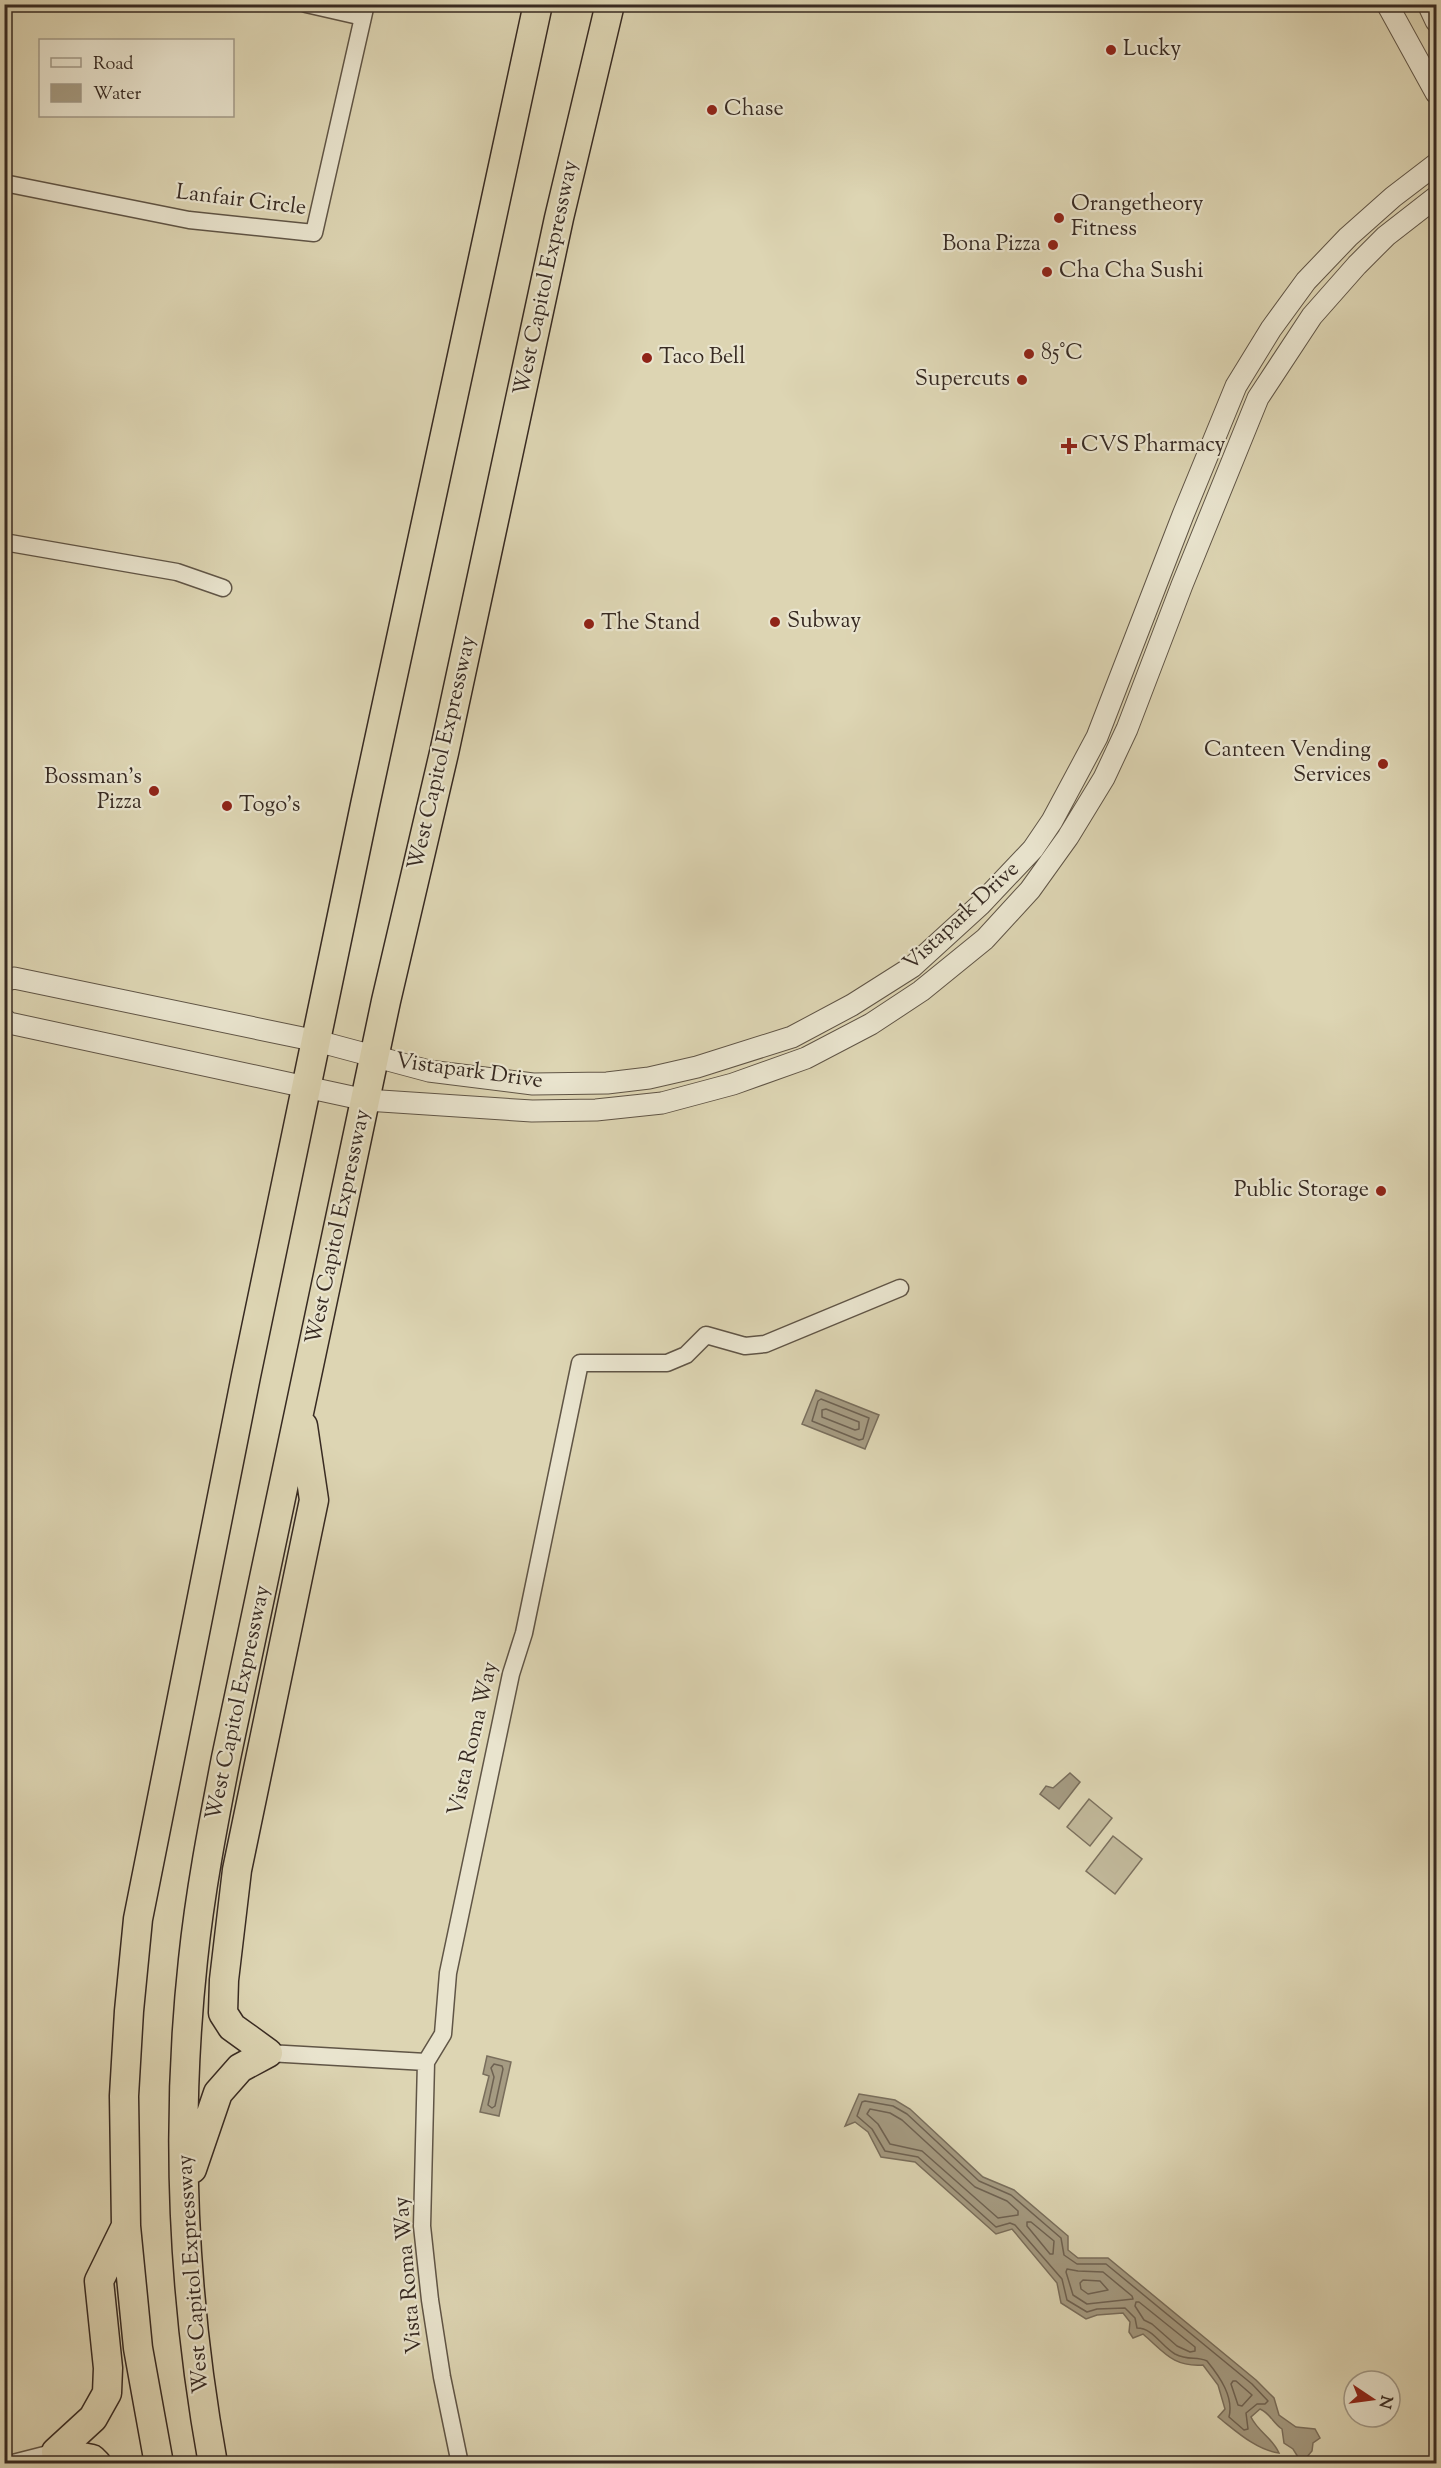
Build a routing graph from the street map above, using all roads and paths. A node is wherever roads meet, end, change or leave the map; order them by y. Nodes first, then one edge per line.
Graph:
1 (306, 4) edge
2 (538, 4) edge
3 (610, 4) edge
4 (1387, 4) edge
5 (1428, 4) edge
6 (364, 11) edge
7 (1437, 21) edge
8 (1437, 93) edge
9 (1437, 164) edge
10 (4, 183) edge
11 (1437, 197) edge
12 (4, 542) edge
13 (223, 588) dead end
14 (4, 981) edge
15 (4, 1019) edge
16 (317, 1041) junction
17 (375, 1057) junction
18 (307, 1088) junction
19 (366, 1100) junction
20 (900, 1288) dead end
21 (301, 1406) junction
22 (268, 2053) junction
23 (426, 2062) junction
24 (183, 2194) junction
25 (126, 2226) junction
26 (56, 2452) junction
27 (9, 2463) edge
28 (97, 2463) edge
29 (159, 2463) edge
30 (213, 2463) edge
31 (460, 2463) edge

1 - 6 street
2 - 16 highway
3 - 17 highway, West Capitol Expressway
4 - 8 street
5 - 7 street
6 - 10 street, Lanfair Circle
9 - 17 street, Vistapark Drive
11 - 19 street, Vistapark Drive
12 - 13 street
14 - 16 street, Vistapark Drive
15 - 18 street, Vistapark Drive
16 - 17 street, Vistapark Drive
16 - 18 highway
17 - 19 highway, West Capitol Expressway
18 - 19 street, Vistapark Drive
18 - 25 highway
19 - 21 highway, West Capitol Expressway
20 - 23 street, Vista Roma Way
21 - 22 highway
21 - 24 highway, West Capitol Expressway
22 - 23 street
22 - 24 highway
23 - 31 street, Vista Roma Way
24 - 30 highway, West Capitol Expressway
25 - 26 highway
25 - 29 highway
26 - 27 street
26 - 28 highway

